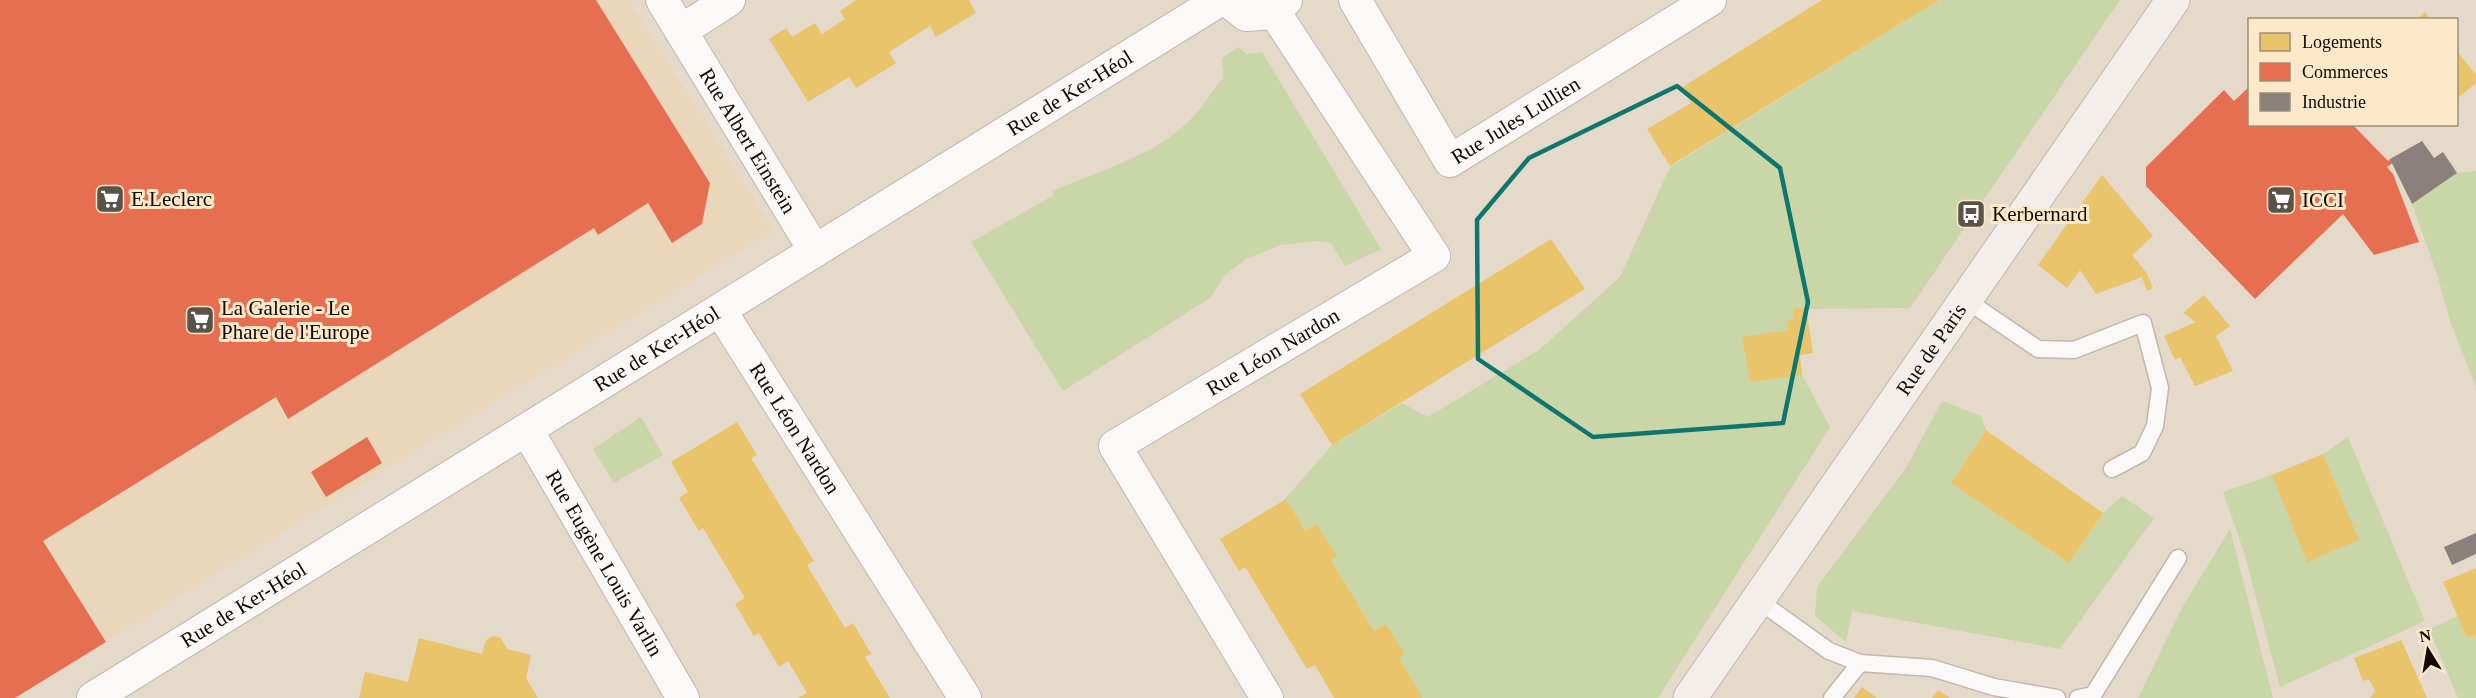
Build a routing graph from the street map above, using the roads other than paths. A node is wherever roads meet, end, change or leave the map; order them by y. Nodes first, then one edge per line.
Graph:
1 (662, 0) edge
2 (729, 0) edge
3 (1220, 0) edge
4 (1227, 0) edge
5 (1355, 0) edge
6 (1710, 0) edge
7 (2173, 0) edge
8 (1281, 6) edge
9 (681, 31) junction
10 (815, 250) junction
11 (1966, 300) junction
12 (720, 310) junction
13 (527, 430) junction
14 (2112, 469) dead end
15 (2178, 558) dead end
16 (1758, 600) junction
17 (1860, 663) junction
18 (93, 698) edge
19 (683, 698) edge
20 (965, 698) edge
21 (1267, 698) edge
22 (1690, 698) edge
23 (1832, 698) edge
24 (2057, 698) edge
25 (2078, 698) edge

1 - 9 street, Rue Albert Einstein
2 - 9 street
3 - 10 street, Rue de Ker-Héol
4 - 8 street
5 - 6 street, Rue Jules Lullien
7 - 11 main road, Rue de Paris
8 - 21 street, Rue Léon Nardon
9 - 10 street, Rue Albert Einstein
10 - 12 street, Rue de Ker-Héol
11 - 14 lane
11 - 16 main road, Rue de Paris
12 - 13 street, Rue de Ker-Héol
12 - 20 street, Rue Léon Nardon
13 - 18 street, Rue de Ker-Héol
13 - 19 street, Rue Eugène Louis Varlin
15 - 25 lane
16 - 17 lane
16 - 22 main road, Rue de Paris
17 - 23 lane
17 - 24 lane

